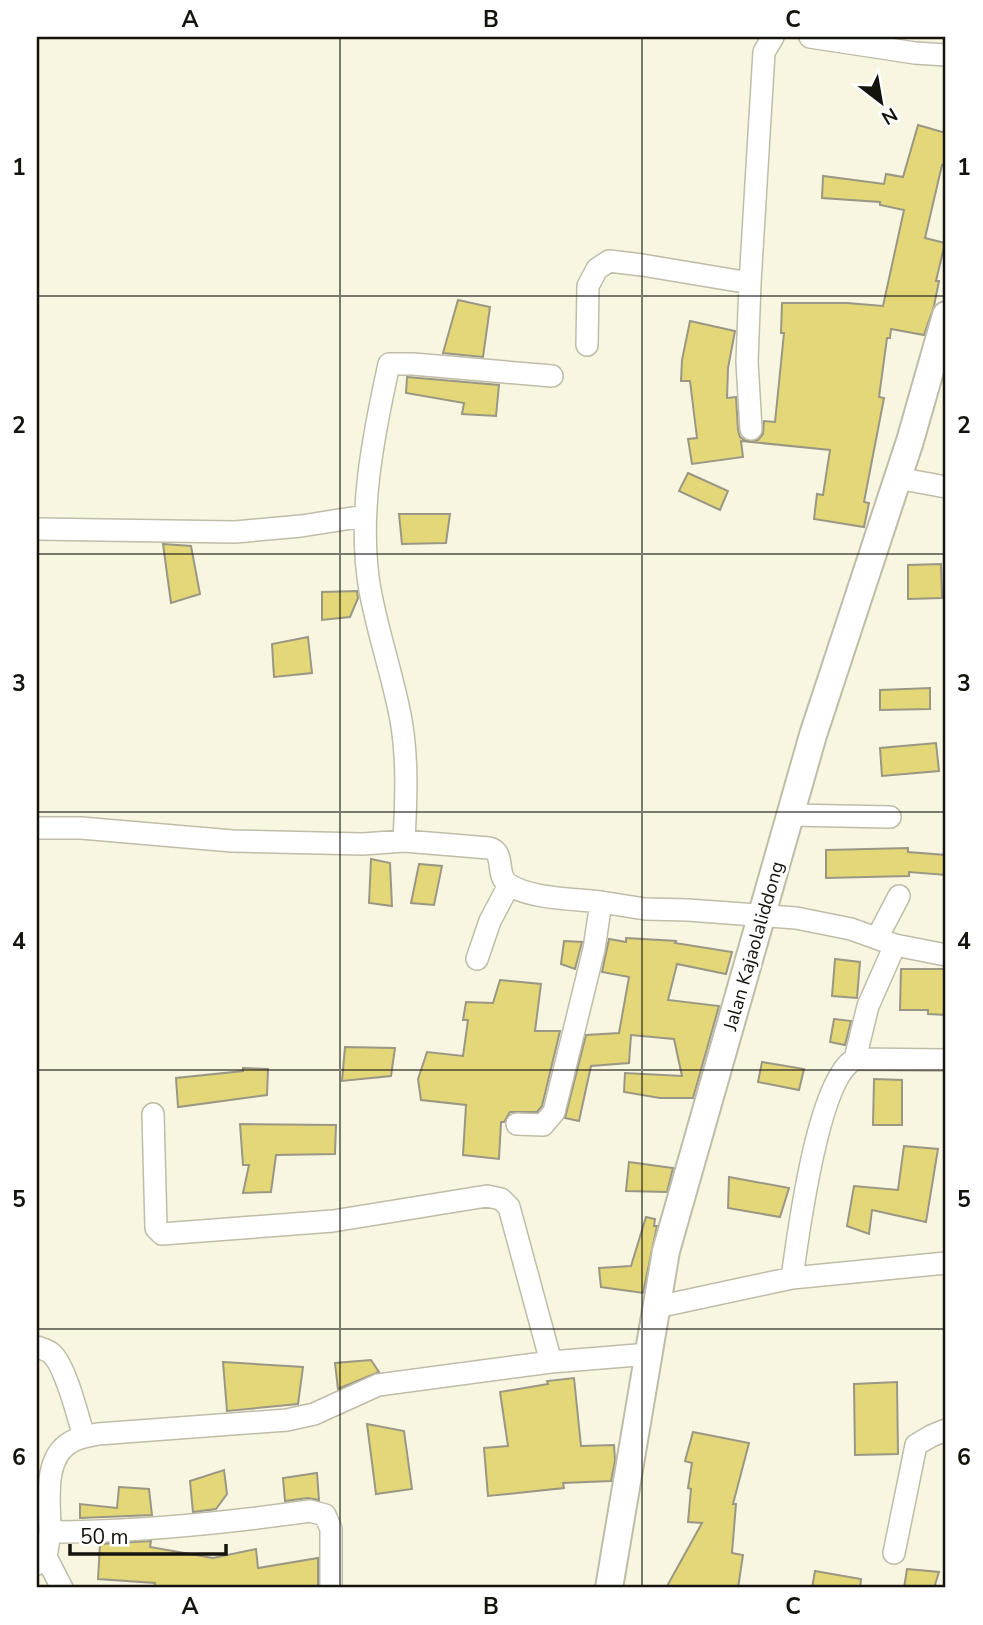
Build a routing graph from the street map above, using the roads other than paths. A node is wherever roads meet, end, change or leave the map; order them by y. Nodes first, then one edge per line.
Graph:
1 (773, 37) edge
2 (810, 37) edge
3 (946, 55) edge
4 (750, 283) junction
5 (946, 315) edge
6 (587, 345) dead end
7 (552, 376) dead end
8 (751, 429) dead end
9 (897, 478) junction
10 (946, 487) edge
11 (365, 516) junction
12 (37, 529) edge
13 (790, 815) junction
14 (890, 817) dead end
15 (37, 828) edge
16 (404, 841) junction
17 (509, 885) junction
18 (899, 896) dead end
19 (601, 902) junction
20 (762, 915) junction
21 (886, 942) junction
22 (946, 955) edge
23 (477, 958) dead end
24 (855, 1059) junction
25 (946, 1060) edge
26 (153, 1114) dead end
27 (517, 1124) dead end
28 (946, 1263) edge
29 (792, 1278) junction
30 (657, 1307) junction
31 (37, 1348) edge
32 (650, 1354) junction
33 (551, 1362) junction
34 (946, 1430) edge
35 (84, 1437) junction
36 (50, 1532) junction
37 (894, 1553) dead end
38 (41, 1561) edge
39 (62, 1588) edge
40 (331, 1588) edge
41 (609, 1588) edge

1 - 4 street
2 - 3 street
4 - 6 street
4 - 8 street
5 - 9 street, Jalan Kajaolaliddong
7 - 11 street
9 - 10 street
9 - 13 street, Jalan Kajaolaliddong
11 - 12 street
11 - 16 street
13 - 14 street
13 - 20 street, Jalan Kajaolaliddong
15 - 16 street
16 - 17 street
17 - 19 street
17 - 23 street
18 - 21 street
19 - 20 street
19 - 27 street
20 - 21 street
20 - 30 street, Jalan Kajaolaliddong
21 - 22 street
21 - 24 street
24 - 25 street
24 - 29 street
26 - 33 street
28 - 29 street
29 - 30 street
30 - 32 street, Jalan Kajaolaliddong
31 - 35 street
32 - 33 street
32 - 41 street, Jalan Kajaolaliddong
33 - 35 street
34 - 37 street
35 - 36 street
36 - 38 street
36 - 40 street
38 - 39 street

